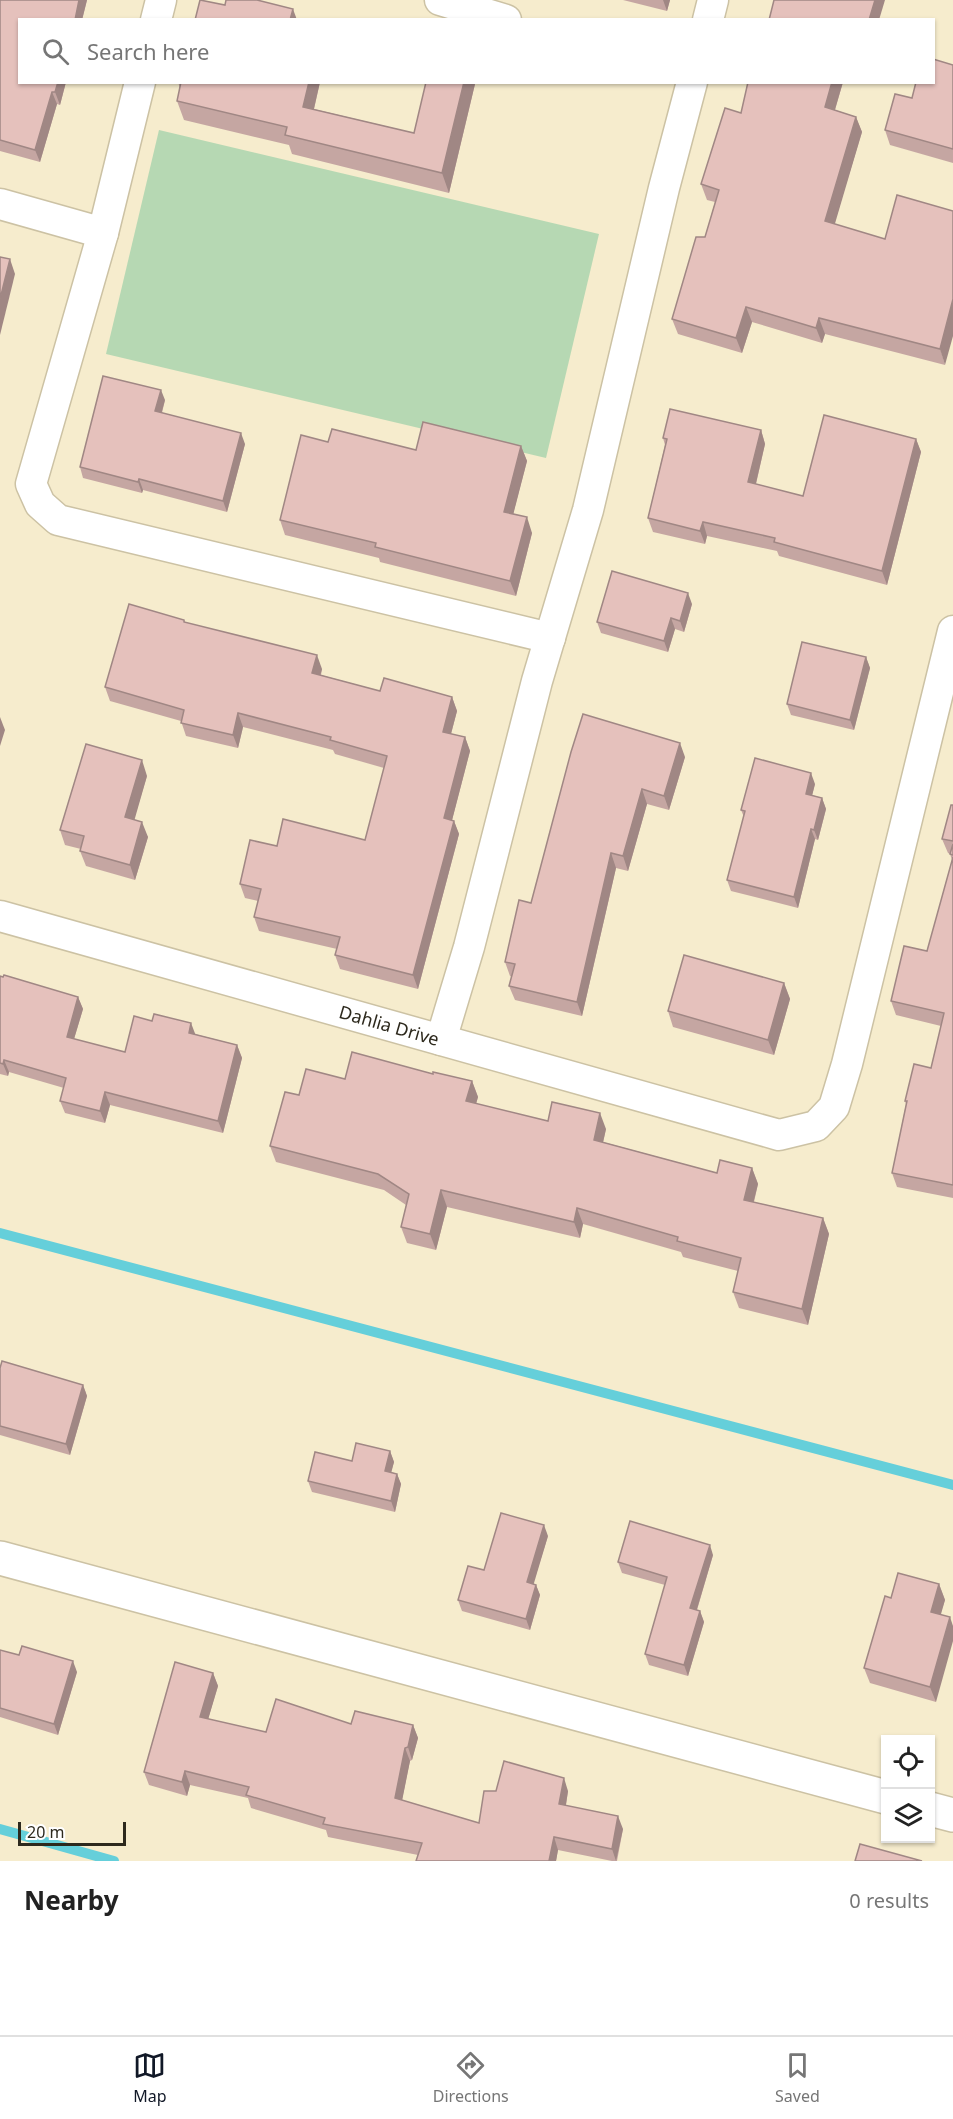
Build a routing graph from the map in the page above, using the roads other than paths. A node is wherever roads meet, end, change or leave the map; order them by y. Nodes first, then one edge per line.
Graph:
1 (161, 0) edge
2 (440, 0) edge
3 (713, 0) edge
4 (156, 18) edge
5 (499, 18) edge
6 (708, 18) edge
7 (139, 84) edge
8 (691, 84) edge
9 (0, 204) edge
10 (102, 233) junction
11 (953, 631) edge
12 (550, 638) junction
13 (0, 915) edge
14 (441, 1040) junction
15 (0, 1558) edge
16 (881, 1796) edge
17 (935, 1810) edge
18 (953, 1815) edge

1 - 4 street
2 - 5 street
3 - 6 street
7 - 10 street
8 - 12 street
9 - 10 street
10 - 12 street
11 - 14 street, Dahlia Drive
12 - 14 street
13 - 14 street, Dahlia Drive
15 - 16 main road
17 - 18 main road

